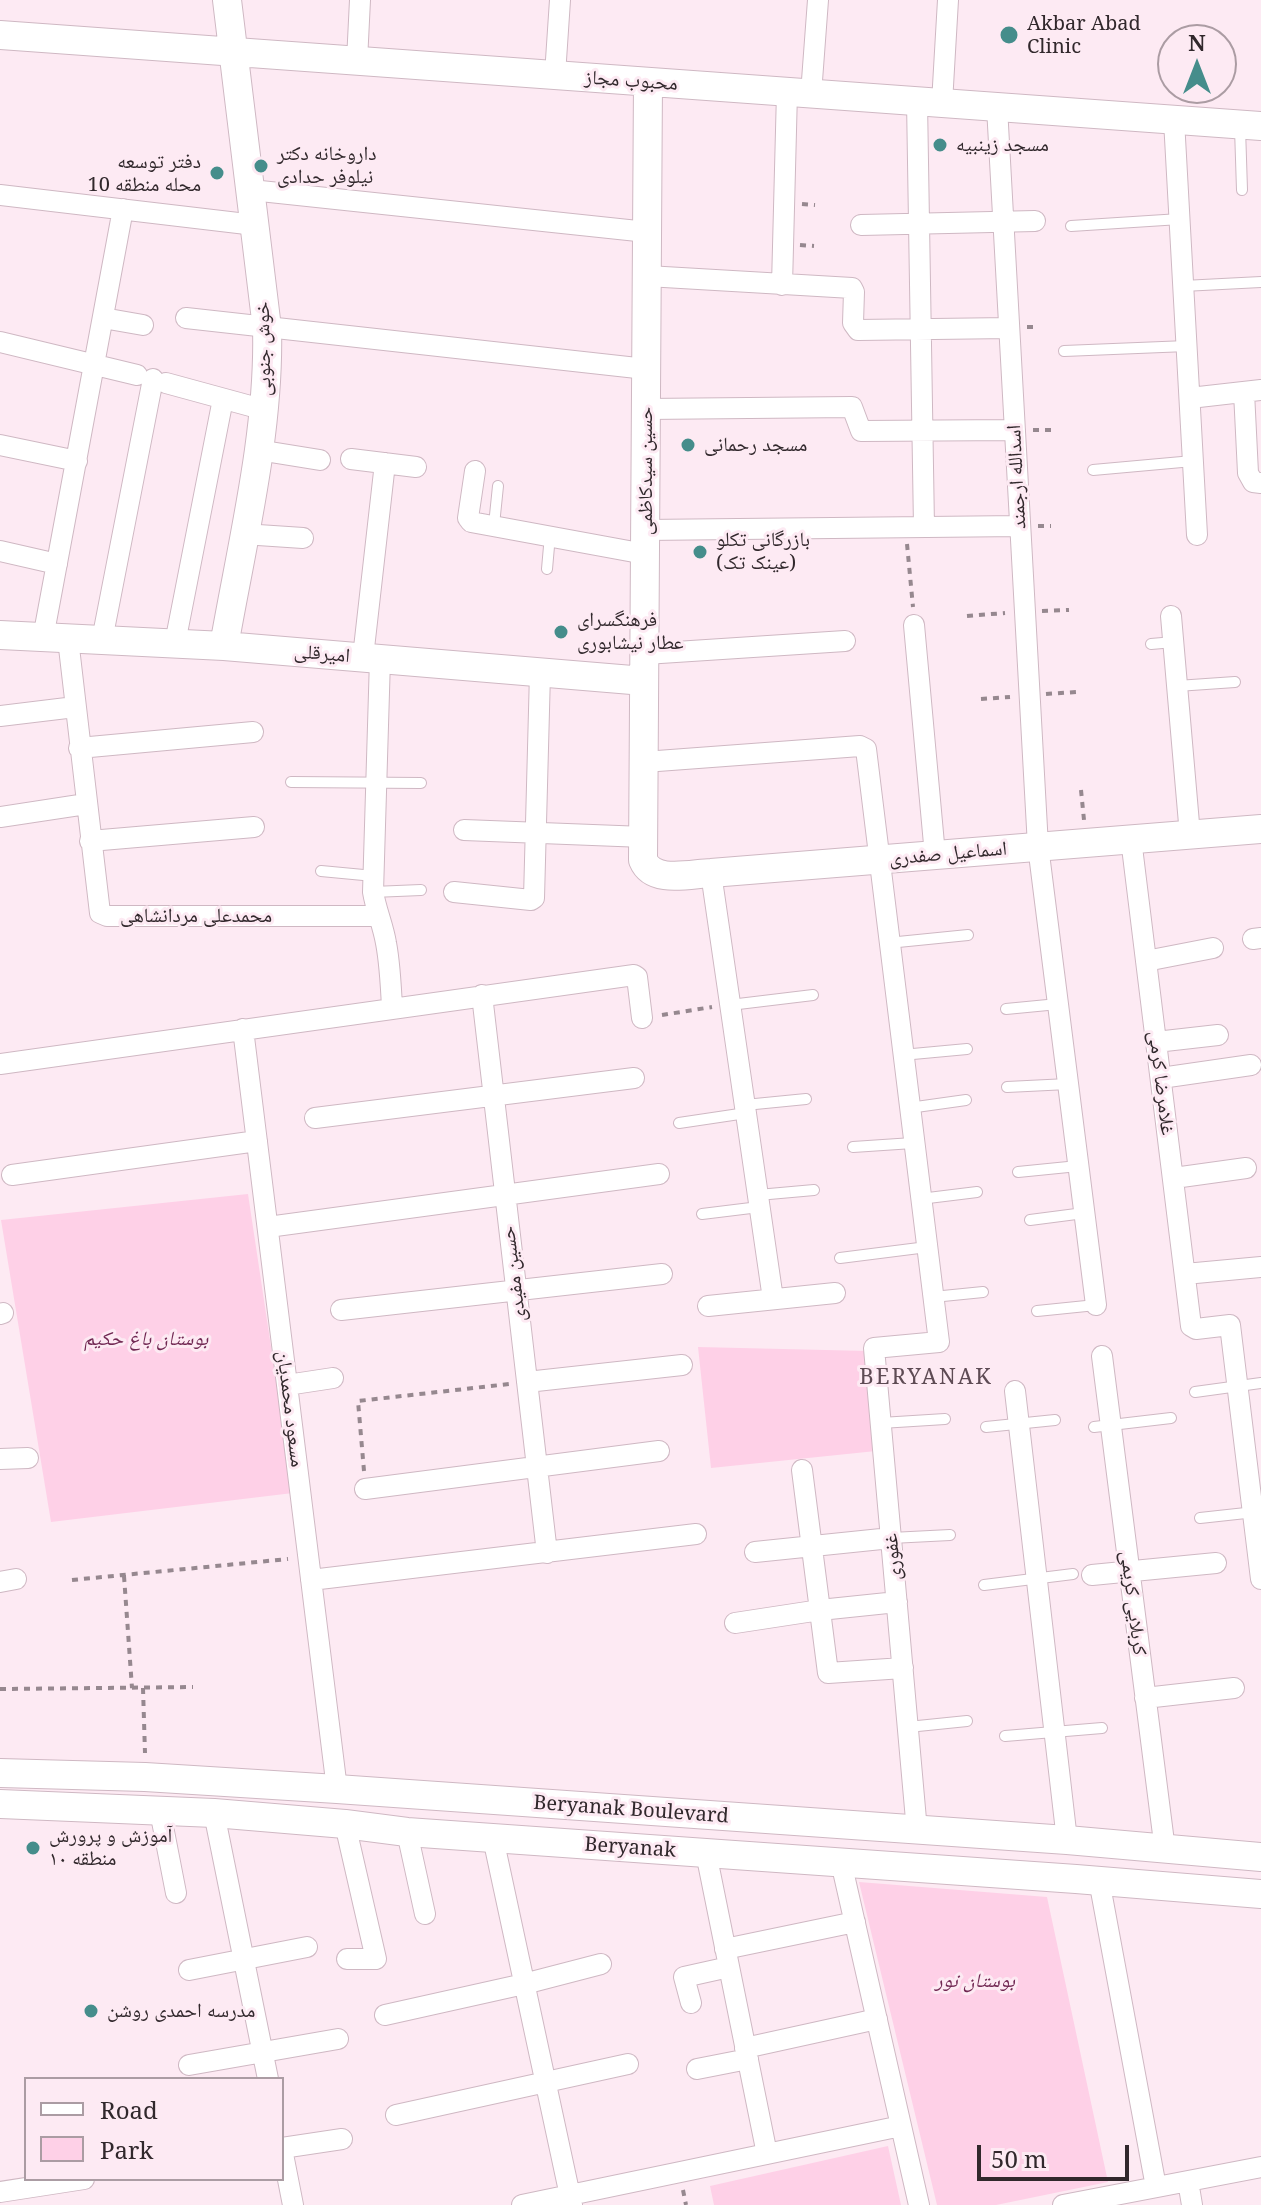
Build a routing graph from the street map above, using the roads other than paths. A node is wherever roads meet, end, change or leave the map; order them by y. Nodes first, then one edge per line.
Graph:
1 (227, 0) edge
2 (360, 0) edge
3 (560, 0) edge
4 (818, 0) edge
5 (948, 0) edge
6 (0, 35) edge
7 (231, 52) junction
8 (357, 61) junction
9 (555, 75) junction
10 (648, 82) junction
11 (799, 93) junction
12 (929, 102) junction
13 (997, 107) junction
14 (1174, 120) junction
15 (1250, 126) edge
16 (251, 190) junction
17 (1242, 190) dead end
18 (0, 195) edge
19 (123, 209) junction
20 (1180, 219) junction
21 (1003, 221) junction
22 (1035, 221) dead end
23 (919, 223) junction
24 (255, 225) junction
25 (861, 225) dead end
26 (1071, 226) dead end
27 (647, 232) junction
28 (647, 276) junction
29 (1261, 282) edge
30 (782, 285) junction
31 (1183, 286) junction
32 (103, 318) junction
33 (186, 318) dead end
34 (143, 325) dead end
35 (267, 328) junction
36 (921, 328) junction
37 (1009, 328) junction
38 (0, 342) edge
39 (1187, 346) junction
40 (1064, 351) dead end
41 (95, 363) junction
42 (646, 369) junction
43 (152, 379) junction
44 (1252, 391) edge
45 (1190, 398) junction
46 (223, 399) junction
47 (646, 409) junction
48 (265, 410) junction
49 (923, 430) junction
50 (1015, 430) junction
51 (0, 445) edge
52 (258, 450) junction
53 (351, 459) dead end
54 (320, 460) dead end
55 (77, 461) junction
56 (1193, 461) junction
57 (385, 463) junction
58 (416, 467) dead end
59 (1093, 470) dead end
60 (475, 471) dead end
61 (1261, 483) edge
62 (498, 486) dead end
63 (494, 525) junction
64 (1020, 526) junction
65 (915, 527) junction
66 (243, 534) junction
67 (550, 535) junction
68 (1197, 535) dead end
69 (303, 538) dead end
70 (645, 542) junction
71 (0, 551) edge
72 (57, 564) junction
73 (547, 569) dead end
74 (1171, 616) dead end
75 (914, 625) road end
76 (0, 635) edge
77 (55, 638) junction
78 (102, 640) junction
79 (845, 641) dead end
80 (1174, 642) junction
81 (175, 643) junction
82 (1151, 644) dead end
83 (224, 646) junction
84 (372, 658) junction
85 (644, 668) junction
86 (540, 673) junction
87 (1235, 682) dead end
88 (1177, 686) junction
89 (75, 707) junction
90 (0, 716) edge
91 (253, 732) dead end
92 (79, 748) junction
93 (644, 762) junction
94 (291, 782) dead end
95 (377, 783) junction
96 (421, 783) dead end
97 (86, 804) junction
98 (0, 817) edge
99 (254, 827) dead end
100 (1261, 829) edge
101 (464, 830) dead end
102 (536, 833) junction
103 (1190, 835) junction
104 (1131, 839) junction
105 (90, 841) junction
106 (1038, 846) junction
107 (643, 849) junction
108 (935, 855) junction
109 (878, 859) junction
110 (321, 871) dead end
111 (711, 873) junction
112 (374, 884) junction
113 (421, 890) dead end
114 (454, 892) dead end
115 (376, 916) junction
116 (968, 935) dead end
117 (888, 943) junction
118 (1213, 948) dead end
119 (1146, 961) junction
120 (482, 995) junction
121 (813, 995) dead end
122 (1058, 1004) junction
123 (730, 1005) junction
124 (392, 1008) junction
125 (1006, 1009) dead end
126 (642, 1018) road end
127 (243, 1029) junction
128 (1218, 1035) dead end
129 (1156, 1042) junction
130 (967, 1049) dead end
131 (902, 1055) junction
132 (0, 1064) edge
133 (1251, 1065) dead end
134 (634, 1078) dead end
135 (1161, 1078) junction
136 (1068, 1084) junction
137 (1007, 1087) dead end
138 (494, 1096) junction
139 (806, 1099) dead end
140 (966, 1100) dead end
141 (909, 1108) junction
142 (745, 1109) junction
143 (315, 1118) dead end
144 (679, 1123) dead end
145 (257, 1141) junction
146 (913, 1143) junction
147 (853, 1147) dead end
148 (1078, 1166) junction
149 (1246, 1168) dead end
150 (1018, 1172) dead end
151 (659, 1174) dead end
152 (12, 1175) dead end
153 (1174, 1178) junction
154 (814, 1190) dead end
155 (977, 1192) dead end
156 (505, 1195) junction
157 (920, 1199) junction
158 (759, 1201) junction
159 (1084, 1213) junction
160 (702, 1214) dead end
161 (1030, 1220) dead end
162 (268, 1227) junction
163 (927, 1247) junction
164 (840, 1258) dead end
165 (1261, 1267) edge
166 (662, 1274) dead end
167 (1185, 1274) junction
168 (516, 1290) junction
169 (983, 1292) dead end
170 (835, 1293) dead end
171 (933, 1297) junction
172 (773, 1299) junction
173 (1096, 1305) joint
174 (708, 1306) dead end
175 (341, 1310) dead end
176 (1037, 1311) dead end
177 (1102, 1356) dead end
178 (682, 1365) dead end
179 (333, 1378) dead end
180 (527, 1382) junction
181 (1261, 1383) edge
182 (287, 1385) junction
183 (1238, 1385) junction
184 (1015, 1391) dead end
185 (1195, 1392) dead end
186 (1171, 1418) dead end
187 (945, 1419) dead end
188 (1055, 1420) dead end
189 (881, 1423) junction
190 (1019, 1423) junction
191 (1102, 1426) junction
192 (986, 1427) dead end
193 (659, 1451) dead end
194 (28, 1458) dead end
195 (0, 1459) edge
196 (537, 1466) junction
197 (802, 1470) dead end
198 (365, 1489) road end
199 (1257, 1512) edge
200 (1200, 1518) dead end
201 (696, 1534) dead end
202 (950, 1535) dead end
203 (891, 1538) junction
204 (812, 1546) junction
205 (755, 1552) dead end
206 (547, 1553) junction
207 (1216, 1563) dead end
208 (1129, 1572) junction
209 (1083, 1575) joint
210 (1037, 1578) junction
211 (1261, 1579) edge
212 (311, 1580) junction
213 (984, 1585) dead end
214 (897, 1602) junction
215 (820, 1610) junction
216 (735, 1623) dead end
217 (903, 1668) junction
218 (1234, 1688) dead end
219 (1145, 1698) junction
220 (967, 1721) dead end
221 (908, 1727) junction
222 (1102, 1728) dead end
223 (1055, 1734) junction
224 (1005, 1736) dead end
225 (0, 1773) edge
226 (337, 1789) junction
227 (495, 1800) junction
228 (0, 1804) edge
229 (160, 1811) junction
230 (214, 1813) junction
231 (345, 1824) junction
232 (917, 1831) junction
233 (407, 1832) junction
234 (493, 1838) junction
235 (1067, 1840) junction
236 (1165, 1850) junction
237 (706, 1853) junction
238 (1261, 1857) edge
239 (841, 1862) junction
240 (1099, 1880) junction
241 (176, 1893) dead end
242 (1261, 1894) edge
243 (425, 1914) dead end
244 (855, 1922) junction
245 (307, 1947) dead end
246 (727, 1958) junction
247 (347, 1959) dead end
248 (244, 1960) junction
249 (601, 1964) dead end
250 (189, 1970) dead end
251 (524, 1984) junction
252 (691, 2003) dead end
253 (385, 2015) dead end
254 (877, 2019) junction
255 (338, 2039) dead end
256 (263, 2052) junction
257 (746, 2053) junction
258 (628, 2064) dead end
259 (189, 2065) dead end
260 (697, 2069) dead end
261 (268, 2077) edge
262 (546, 2083) junction
263 (396, 2115) dead end
264 (901, 2126) junction
265 (342, 2139) dead end
266 (284, 2148) edge
267 (767, 2154) junction
268 (284, 2158) edge
269 (1261, 2167) edge
270 (71, 2181) edge
271 (1188, 2181) junction
272 (1156, 2187) junction
273 (0, 2192) edge
274 (571, 2200) edge
275 (293, 2205) edge
276 (522, 2205) edge
277 (919, 2205) edge
278 (1063, 2205) edge
279 (1192, 2205) edge

1 - 7 main road, خوش جنوبی
2 - 8 street
3 - 9 street
4 - 11 street
5 - 12 street
6 - 7 main road, محبوب مجاز
7 - 8 main road, محبوب مجاز
7 - 16 main road, خوش جنوبی
8 - 9 main road, محبوب مجاز
9 - 10 main road, محبوب مجاز
10 - 11 main road, محبوب مجاز
10 - 27 main road, حسین سیدکاظمی
11 - 12 main road, محبوب مجاز
11 - 30 street
12 - 13 main road, محبوب مجاز
12 - 23 street
13 - 14 main road, محبوب مجاز
13 - 21 street, اسدالله ارجمند
14 - 15 main road, محبوب مجاز
14 - 20 street
15 - 17 lane
16 - 24 main road, خوش جنوبی
16 - 27 street
18 - 19 street
19 - 24 street
19 - 32 street, محمدعلی مردانشاهی
20 - 26 lane
20 - 31 street
21 - 22 street
21 - 23 street
21 - 37 street, اسدالله ارجمند
23 - 25 street
23 - 36 street
24 - 35 main road, خوش جنوبی
27 - 28 main road, حسین سیدکاظمی
28 - 30 street
28 - 42 main road, حسین سیدکاظمی
29 - 31 lane
30 - 36 street
31 - 39 street
32 - 34 street
32 - 41 street, محمدعلی مردانشاهی
33 - 35 street
35 - 42 street
35 - 48 main road, خوش جنوبی
36 - 37 street
36 - 49 street
37 - 50 street, اسدالله ارجمند
38 - 41 street
39 - 40 lane
39 - 45 street
41 - 43 street
41 - 55 street, محمدعلی مردانشاهی
42 - 47 main road, حسین سیدکاظمی
43 - 46 street
43 - 78 street
44 - 45 street
44 - 61 street
45 - 56 street
46 - 48 street
46 - 81 street
47 - 49 street
47 - 70 main road, حسین سیدکاظمی
48 - 52 main road, خوش جنوبی
49 - 50 street
49 - 65 street
50 - 64 street, اسدالله ارجمند
51 - 55 street
52 - 54 street
52 - 66 main road, خوش جنوبی
53 - 57 street
55 - 72 street, محمدعلی مردانشاهی
56 - 59 lane
56 - 68 street
57 - 58 street
57 - 84 street
60 - 63 street
62 - 63 lane
63 - 67 street
64 - 65 street
64 - 106 street, اسدالله ارجمند
65 - 70 street
66 - 69 street
66 - 83 main road, خوش جنوبی
67 - 70 street
67 - 73 lane
70 - 85 main road, حسین سیدکاظمی
71 - 72 street
72 - 77 street, محمدعلی مردانشاهی
74 - 80 street
75 - 108 street
76 - 77 main road, امیرقلی
77 - 78 main road, امیرقلی
77 - 89 street, محمدعلی مردانشاهی
78 - 81 main road, امیرقلی
79 - 85 street
80 - 82 lane
80 - 88 street
81 - 83 main road, امیرقلی
83 - 84 main road, امیرقلی
84 - 86 main road, امیرقلی
84 - 95 street
85 - 86 main road, امیرقلی
85 - 93 main road, حسین سیدکاظمی
86 - 102 street
87 - 88 lane
88 - 103 street
89 - 90 street
89 - 92 street, محمدعلی مردانشاهی
91 - 92 street
92 - 97 street, محمدعلی مردانشاهی
93 - 107 main road, حسین سیدکاظمی
93 - 109 street
94 - 95 lane
95 - 96 lane
95 - 112 street
97 - 98 street
97 - 105 street, محمدعلی مردانشاهی
99 - 105 street
100 - 103 main road, اسماعیل صفدری
101 - 102 street
102 - 107 street
102 - 114 street
103 - 104 main road, اسماعیل صفدری
104 - 106 main road, اسماعیل صفدری
104 - 119 street, غلامرضا کرمی
105 - 115 street, محمدعلی مردانشاهی
106 - 108 main road, اسماعیل صفدری
106 - 122 street, اسدالله ارجمند
107 - 111 main road, اسماعیل صفدری
108 - 109 main road, اسماعیل صفدری
109 - 111 main road, اسماعیل صفدری
109 - 117 street
110 - 112 lane
111 - 123 street
112 - 113 lane
112 - 115 street
115 - 124 street
116 - 117 lane
117 - 131 street
118 - 119 street
119 - 129 street, غلامرضا کرمی
120 - 124 street
120 - 126 street
120 - 138 street, حسین مفیدی
121 - 123 lane
122 - 125 lane
122 - 136 street, اسدالله ارجمند
123 - 142 street
124 - 127 street
127 - 132 street
127 - 145 street, مسعود محمدیان
128 - 129 street
129 - 135 street, غلامرضا کرمی
130 - 131 lane
131 - 141 street
133 - 135 street
134 - 138 street
135 - 153 street, غلامرضا کرمی
136 - 137 lane
136 - 148 street, اسدالله ارجمند
138 - 143 street
138 - 156 street, حسین مفیدی
139 - 142 lane
140 - 141 lane
141 - 146 street
142 - 144 lane
142 - 158 street
145 - 152 street
145 - 162 street, مسعود محمدیان
146 - 147 lane
146 - 157 street
148 - 150 lane
148 - 159 street, اسدالله ارجمند
149 - 153 street
151 - 156 street
153 - 167 street, غلامرضا کرمی
154 - 158 lane
155 - 157 lane
156 - 162 street
156 - 168 street, حسین مفیدی
157 - 163 street
158 - 160 lane
158 - 172 street
159 - 161 lane
159 - 173 street, اسدالله ارجمند
162 - 182 street, مسعود محمدیان
163 - 164 lane
163 - 171 street
165 - 167 street
166 - 168 street
167 - 183 street, غلامرضا کرمی
168 - 175 street
168 - 180 street, حسین مفیدی
169 - 171 lane
170 - 172 street
171 - 189 street, غفوری
172 - 174 street
173 - 176 lane
177 - 191 street, کربلایی کریمی
178 - 180 street
179 - 182 street
180 - 196 street, حسین مفیدی
181 - 183 lane
182 - 212 street, مسعود محمدیان
183 - 185 lane
183 - 199 street
184 - 190 street
186 - 191 lane
187 - 189 lane
188 - 190 lane
189 - 203 street, غفوری
190 - 192 lane
190 - 210 street
191 - 208 street, کربلایی کریمی
193 - 196 street
194 - 195 street
196 - 198 street
196 - 206 street, حسین مفیدی
197 - 204 street
199 - 200 lane
199 - 211 street
201 - 206 street
202 - 203 lane
203 - 204 street
203 - 214 street, غفوری
204 - 205 street
204 - 215 street
206 - 212 street
207 - 208 street
208 - 209 street
208 - 219 street, کربلایی کریمی
209 - 210 lane
210 - 213 lane
210 - 223 street
212 - 226 street, مسعود محمدیان
214 - 215 street
214 - 217 street, غفوری
215 - 216 street
215 - 217 street
217 - 221 street, غفوری
218 - 219 street
219 - 236 street, کربلایی کریمی
220 - 221 lane
221 - 232 street, غفوری
222 - 223 lane
223 - 224 lane
223 - 235 street
225 - 226 main road, Beryanak Boulevard
226 - 227 main road, Beryanak Boulevard
227 - 232 main road, Beryanak Boulevard
227 - 234 main road
228 - 229 main road, Beryanak
229 - 230 main road, Beryanak
229 - 241 street
230 - 231 main road, Beryanak
230 - 248 street
231 - 233 main road, Beryanak
231 - 247 street
232 - 235 main road, Beryanak Boulevard
233 - 234 main road, Beryanak
233 - 243 street
234 - 237 main road, Beryanak
234 - 251 street
235 - 236 main road, Beryanak Boulevard
236 - 238 main road, Beryanak Boulevard
237 - 239 main road, Beryanak
237 - 246 street
239 - 240 main road, Beryanak
239 - 244 street
240 - 242 main road, Beryanak
240 - 272 street
244 - 246 street
244 - 254 street
245 - 248 street
246 - 252 street
246 - 257 street
248 - 250 street
248 - 256 street
249 - 251 street
251 - 253 street
251 - 262 street
254 - 257 street
254 - 264 street
255 - 256 street
256 - 259 street
256 - 261 street
257 - 260 street
257 - 267 street
258 - 262 street
262 - 263 street
262 - 274 street
264 - 267 street
264 - 277 street
265 - 266 street
267 - 274 street
268 - 275 street
269 - 271 street
270 - 273 street
271 - 272 street
271 - 279 street
272 - 278 street
274 - 276 street

